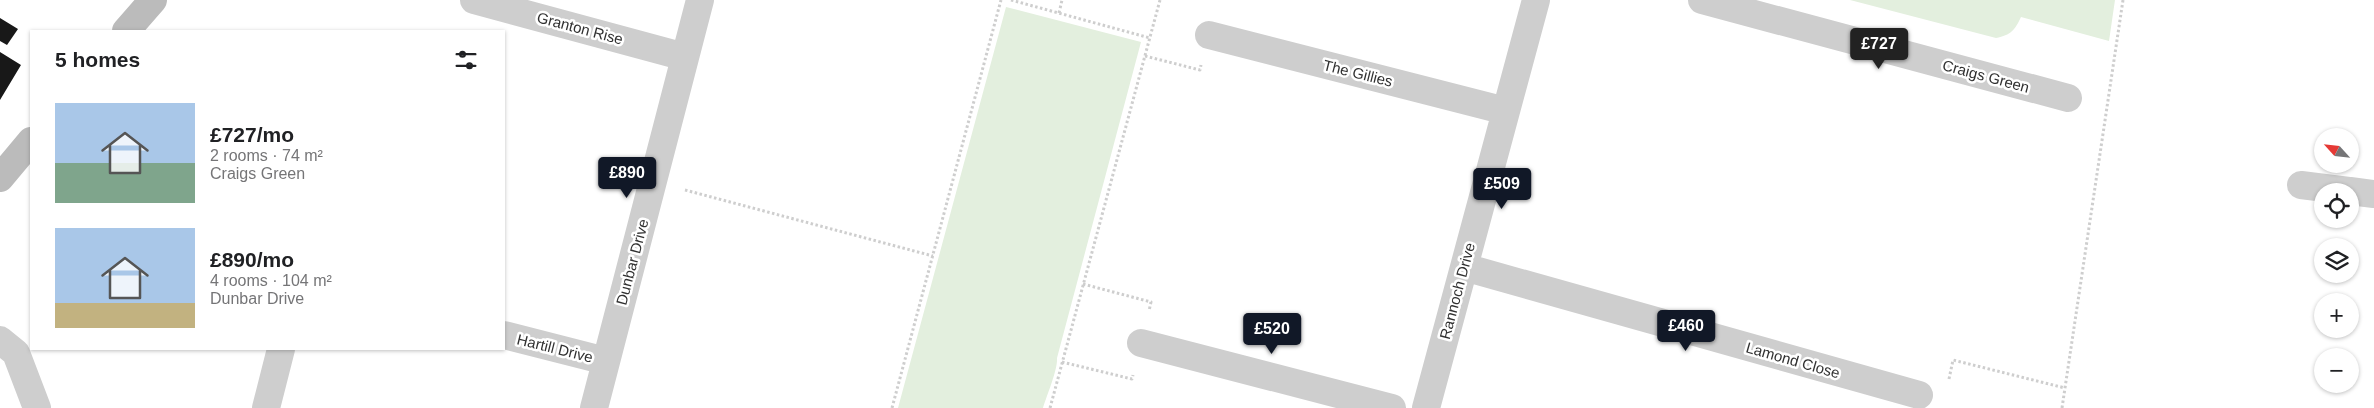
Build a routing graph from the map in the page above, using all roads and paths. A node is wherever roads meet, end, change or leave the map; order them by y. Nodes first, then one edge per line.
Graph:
1 (153, 0) edge
2 (474, 0) edge
3 (700, 0) edge
4 (1001, 0) edge
5 (1011, 0) edge
6 (1062, 0) edge
7 (1160, 0) edge
8 (1536, 0) edge
9 (1702, 0) edge
10 (2123, 0) edge
11 (1059, 13) junction
12 (127, 30) edge
13 (1209, 34) dead end
14 (1150, 38) junction
15 (685, 57) junction
16 (2068, 98) dead end
17 (1506, 111) junction
18 (30, 142) edge
19 (0, 178) edge
20 (653, 181) junction
21 (2301, 185) dead end
22 (2314, 187) edge
23 (2359, 192) edge
24 (2374, 194) edge
25 (933, 256) junction
26 (1464, 267) junction
27 (505, 335) edge
28 (0, 340) edge
29 (1141, 343) dead end
30 (281, 350) edge
31 (606, 361) junction
32 (2065, 388) junction
33 (1920, 395) joint
34 (37, 408) edge
35 (266, 408) edge
36 (594, 408) edge
37 (892, 408) edge
38 (1050, 408) edge
39 (1392, 408) edge
40 (1426, 408) edge
41 (2062, 408) edge

1 - 12 main road
2 - 15 street, Granton Rise
3 - 15 street, Dunbar Drive
4 - 25 path
5 - 11 path
6 - 11 path
7 - 14 path
8 - 17 street, Rannoch Drive
9 - 16 street, Craigs Green
10 - 32 path
11 - 14 path
13 - 17 street, The Gillies
14 - 38 path
15 - 20 street, Dunbar Drive
17 - 26 street, Rannoch Drive
18 - 19 main road
20 - 25 path
20 - 31 street, Dunbar Drive
21 - 22 street
23 - 24 street
25 - 37 path
26 - 33 street, Lamond Close
26 - 40 street, Rannoch Drive
27 - 31 street, Hartill Drive
28 - 34 street
29 - 39 street
30 - 35 street
31 - 36 street, Dunbar Drive
32 - 33 path
32 - 41 path

